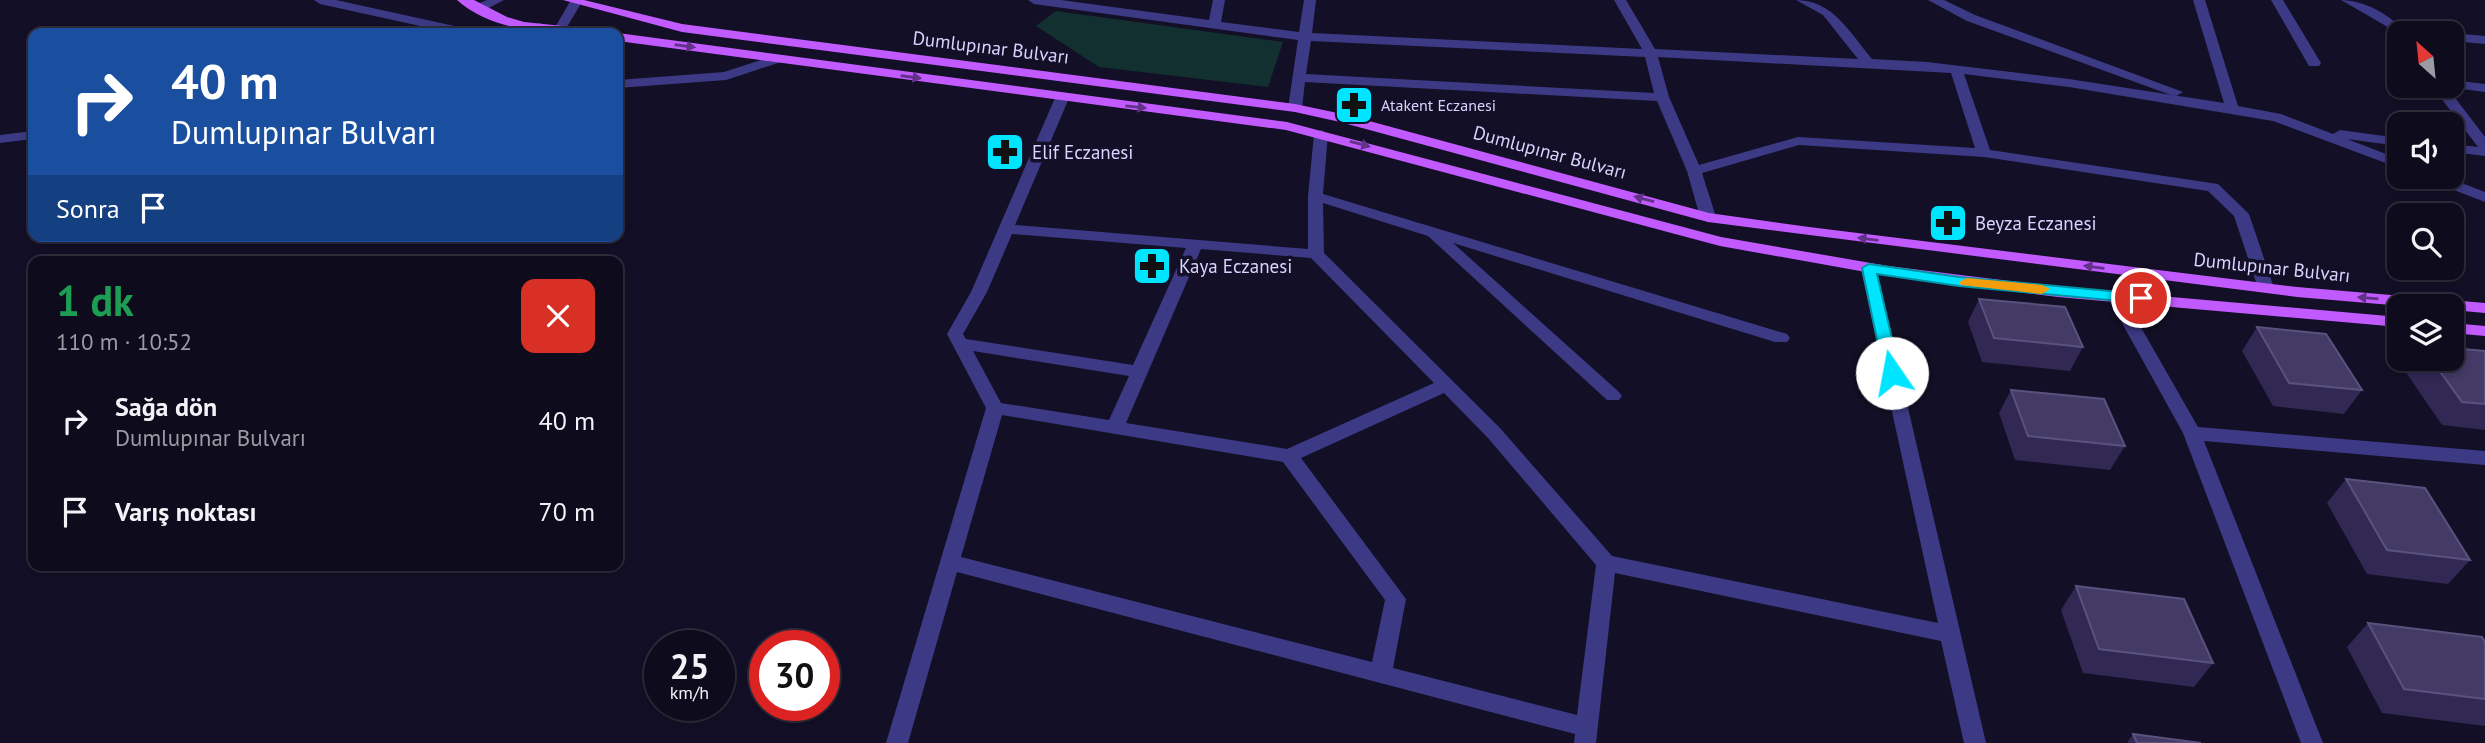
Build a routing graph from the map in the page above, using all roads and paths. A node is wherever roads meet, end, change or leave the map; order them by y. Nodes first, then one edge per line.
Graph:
1 (320, 0) edge
2 (463, 0) edge
3 (498, 0) edge
4 (1034, 0) edge
5 (1219, 0) edge
6 (1310, 0) edge
7 (1620, 0) edge
8 (1802, 0) edge
9 (1934, 0) edge
10 (2199, 0) edge
11 (2277, 0) edge
12 (2347, 0) edge
13 (574, 1) edge
14 (481, 6) junction
15 (2387, 21) edge
16 (1214, 24) junction
17 (540, 27) junction
18 (446, 28) edge
19 (536, 28) edge
20 (550, 28) edge
21 (560, 28) edge
22 (1306, 37) junction
23 (623, 38) edge
24 (2464, 38) edge
25 (2485, 40) edge
26 (1651, 54) junction
27 (776, 59) junction
28 (1867, 62) junction
29 (2314, 63) dead end
30 (1956, 69) junction
31 (1300, 78) junction
32 (623, 83) edge
33 (2464, 85) edge
34 (2485, 88) edge
35 (1662, 97) junction
36 (1062, 98) junction
37 (2448, 98) edge
38 (1295, 108) junction
39 (2234, 111) junction
40 (2312, 131) junction
41 (1321, 134) junction
42 (28, 136) edge
43 (0, 139) edge
44 (2387, 140) edge
45 (2464, 149) edge
46 (2485, 150) edge
47 (1984, 153) junction
48 (2387, 159) edge
49 (1694, 171) junction
50 (2464, 189) edge
51 (1315, 196) junction
52 (2485, 197) edge
53 (1708, 217) junction
54 (1005, 229) junction
55 (1431, 231) junction
56 (1195, 245) junction
57 (1316, 254) junction
58 (1869, 268) junction
59 (2266, 288) junction
60 (2115, 296) junction
61 (2485, 308) edge
62 (2387, 322) edge
63 (2464, 329) edge
64 (2485, 331) edge
65 (1781, 338) dead end
66 (959, 343) junction
67 (1139, 372) junction
68 (1447, 385) junction
69 (1613, 396) dead end
70 (995, 408) junction
71 (1115, 427) junction
72 (2192, 433) junction
73 (1289, 456) junction
74 (2485, 458) edge
75 (950, 562) junction
76 (1606, 563) junction
77 (1950, 634) junction
78 (1381, 673) junction
79 (1586, 735) edge
80 (897, 743) edge
81 (1975, 743) edge
82 (2312, 743) edge

1 - 18 street
2 - 14 main road
3 - 14 street
4 - 16 street
5 - 16 street
6 - 22 street
7 - 26 street
8 - 28 street
9 - 39 street
10 - 39 street
11 - 29 street
12 - 15 street
13 - 21 street
13 - 38 main road, Dumlupınar Bulvarı
14 - 17 main road
16 - 22 street
17 - 19 street
17 - 20 main road
22 - 26 street
22 - 31 street
23 -> 27 main road, Dumlupınar Bulvarı
24 - 25 street
26 - 28 street
26 - 35 street
27 - 32 street
27 -> 36 main road, Dumlupınar Bulvarı
28 - 30 street
30 - 39 street
30 - 47 street
31 - 35 street
31 - 38 street
33 - 34 street
35 - 49 street
36 -> 41 main road, Dumlupınar Bulvarı
36 - 54 street
37 - 46 street
53 -> 38 main road, Dumlupınar Bulvarı
39 - 40 street
40 - 44 street
40 - 48 street
41 - 51 street
41 -> 58 main road, Dumlupınar Bulvarı
42 - 43 street
45 - 46 street
47 - 49 street
47 - 59 street
49 - 53 street
50 - 52 street
51 - 55 street
51 - 57 street
59 -> 53 main road, Dumlupınar Bulvarı
54 - 56 street
54 - 66 street
55 - 65 street
55 - 69 street
56 - 57 street
56 - 67 street
57 - 68 street
58 - 60 main road, Dumlupınar Bulvarı
58 - 77 street
61 -> 59 main road, Dumlupınar Bulvarı
60 - 62 main road, Dumlupınar Bulvarı
60 - 72 street
63 - 64 main road
66 - 67 street
66 - 70 street
67 - 71 street
68 - 73 street
68 - 76 street
70 - 71 street
70 - 75 street
71 - 73 street
72 - 74 street
72 - 82 street
73 - 78 street
75 - 78 street
75 - 80 street
76 - 77 street
76 - 79 street
77 - 81 street
78 - 79 street

